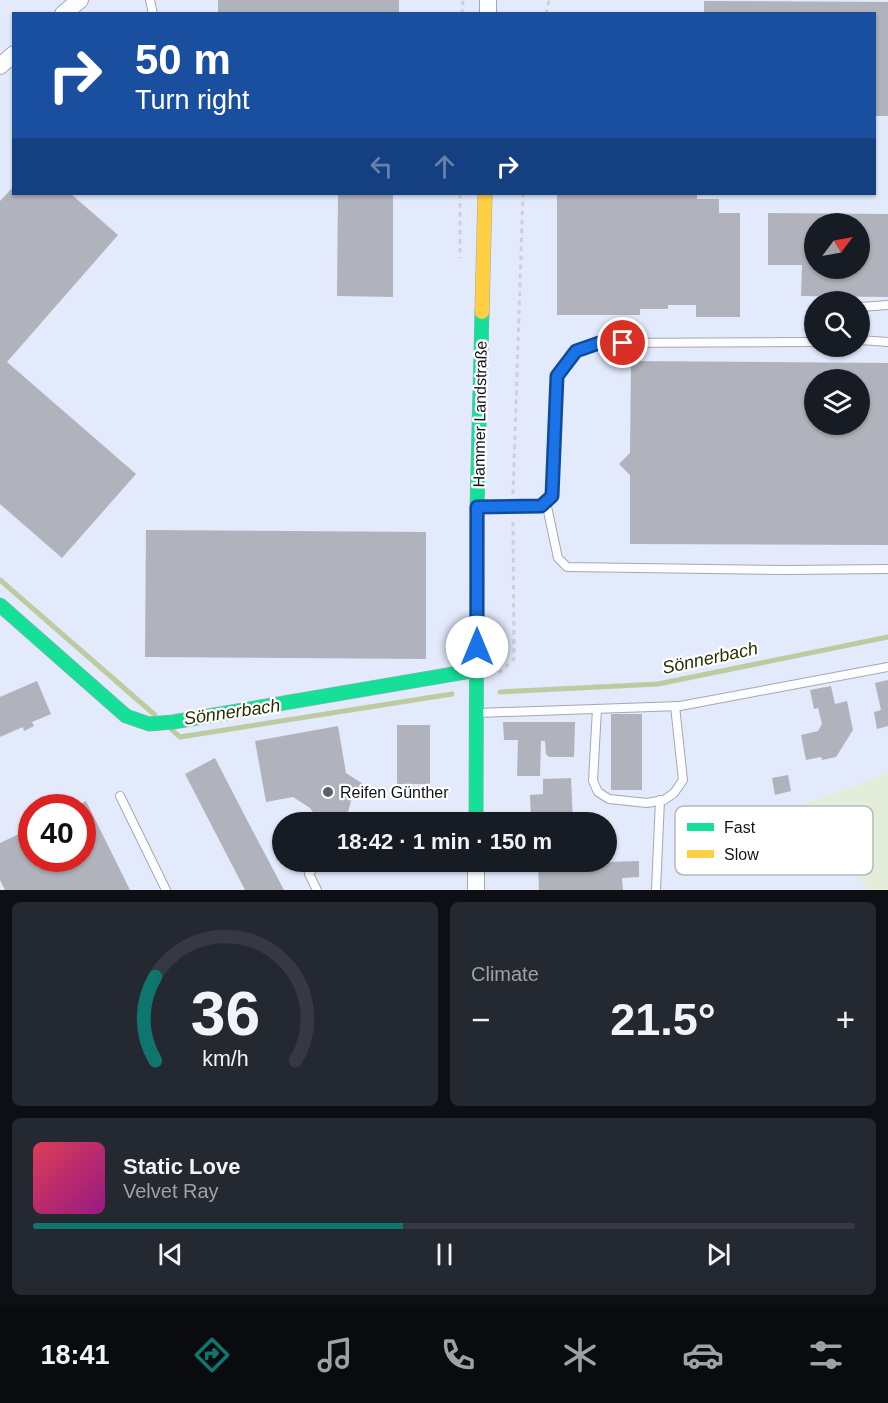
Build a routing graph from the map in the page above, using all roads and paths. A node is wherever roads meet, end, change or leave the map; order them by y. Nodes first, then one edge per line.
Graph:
1 (80, 0) edge
2 (65, 12) edge
3 (12, 56) edge
4 (0, 66) edge
5 (485, 195) edge
6 (888, 305) edge
7 (870, 306) edge
8 (870, 341) edge
9 (804, 342) edge
10 (888, 342) edge
11 (546, 502) junction
12 (477, 507) junction
13 (888, 569) edge
14 (0, 605) edge
15 (888, 667) edge
16 (477, 670) junction
17 (675, 706) junction
18 (597, 709) junction
19 (477, 713) junction
20 (120, 795) dead end
21 (660, 800) junction
22 (477, 812) edge
23 (310, 872) edge
24 (476, 872) edge
25 (166, 890) edge
26 (316, 890) edge
27 (476, 890) edge
28 (656, 890) edge

1 - 2 street
3 - 4 street
5 - 12 street, Hammer Landstraße
6 - 7 lane
8 - 10 lane
9 - 11 lane
11 - 12 lane
11 - 13 lane
12 - 16 street, Hammer Landstraße
14 - 16 street
15 - 17 lane
16 - 19 street, Hammer Landstraße
17 - 18 lane
17 - 21 lane
18 - 19 lane
18 - 21 lane
19 - 22 street, Hammer Landstraße
20 - 25 lane
21 - 28 lane
23 - 26 lane
24 - 27 street

